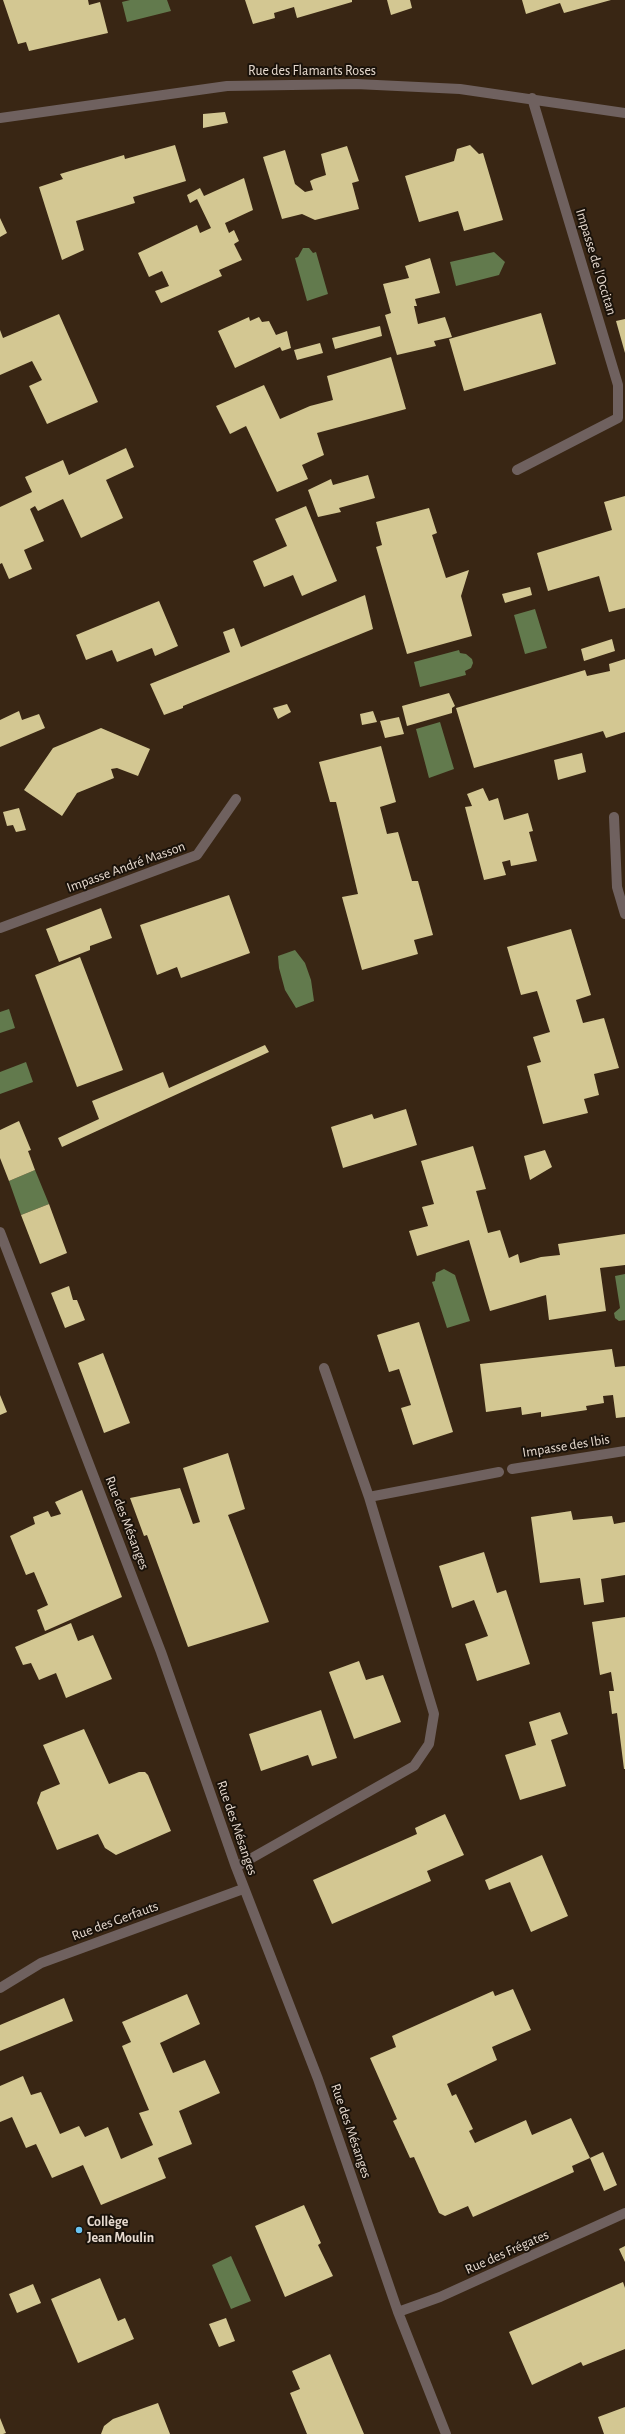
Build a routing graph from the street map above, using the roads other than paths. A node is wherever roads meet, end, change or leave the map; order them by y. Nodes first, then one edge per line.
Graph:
1 (532, 98) junction
2 (625, 112) edge
3 (0, 118) edge
4 (517, 470) dead end
5 (236, 799) dead end
6 (614, 817) dead end
7 (625, 914) edge
8 (0, 928) edge
9 (0, 1232) edge
10 (324, 1368) dead end
11 (625, 1451) edge
12 (512, 1469) dead end
13 (499, 1472) dead end
14 (369, 1496) junction
15 (236, 1867) junction
16 (243, 1889) junction
17 (0, 1988) edge
18 (625, 2213) edge
19 (398, 2312) junction
20 (446, 2434) edge

1 - 2 street, Rue des Flamants Roses
1 - 3 street, Rue des Flamants Roses
1 - 4 street, Impasse de l'Occitan
5 - 8 street, Impasse André Masson
6 - 7 street
9 - 15 street, Rue des Mésanges
10 - 14 street
11 - 12 street, Impasse des Ibis
13 - 14 street
14 - 15 street
15 - 16 street, Rue des Mésanges
16 - 17 street, Rue des Gerfauts
16 - 19 street, Rue des Mésanges
18 - 19 street, Rue des Frégates
19 - 20 street, Rue des Mésanges

